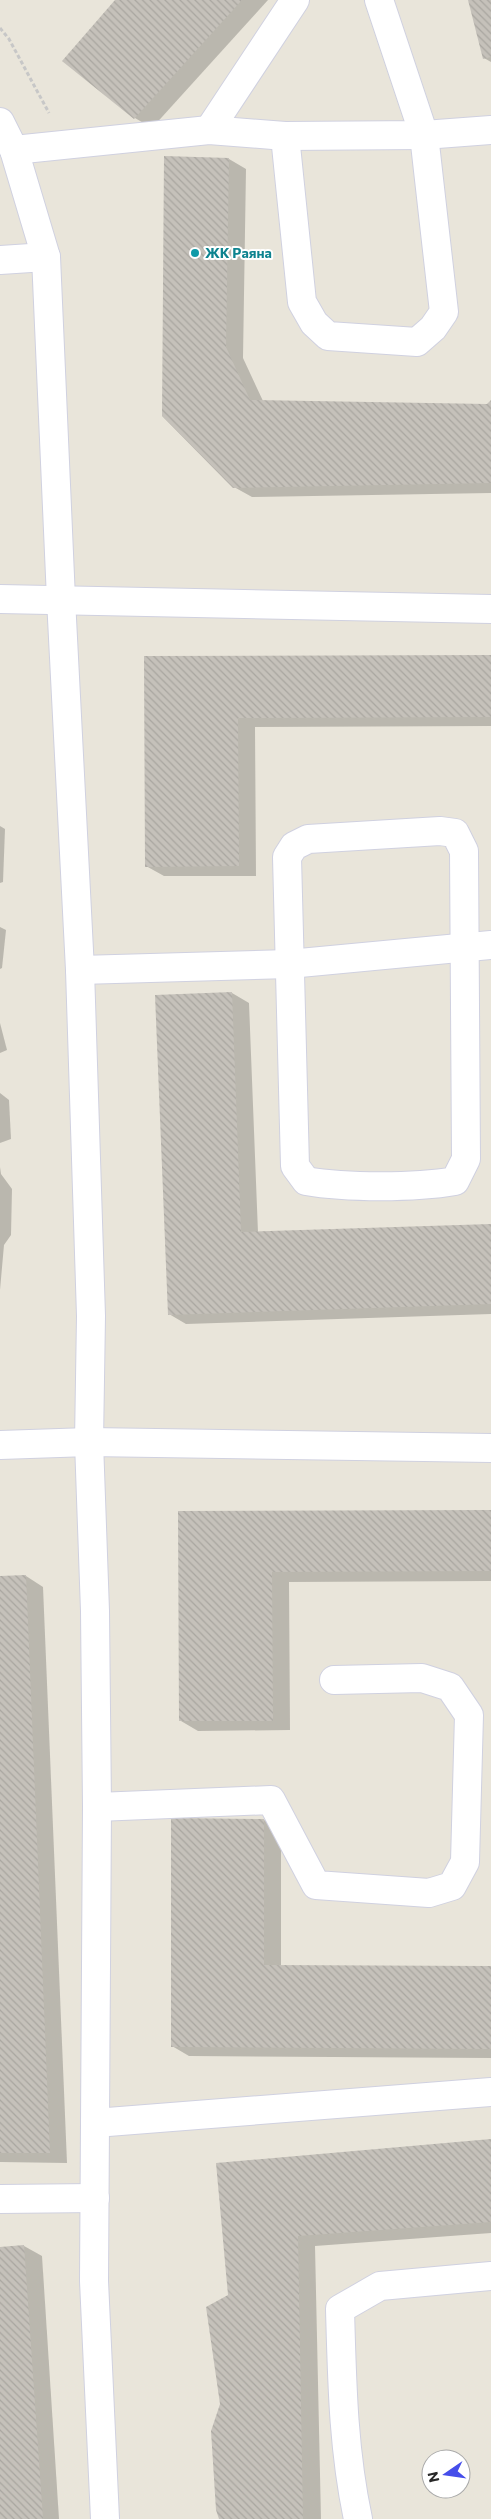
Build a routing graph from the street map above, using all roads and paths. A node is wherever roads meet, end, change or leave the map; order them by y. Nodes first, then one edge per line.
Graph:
1 (295, 0) edge
2 (379, 0) edge
3 (0, 28) edge
4 (0, 122) edge
5 (209, 130) junction
6 (491, 130) edge
7 (424, 135) junction
8 (285, 136) junction
9 (66, 144) junction
10 (14, 150) junction
11 (46, 257) junction
12 (0, 260) edge
13 (0, 599) edge
14 (61, 599) junction
15 (491, 609) edge
16 (491, 945) edge
17 (464, 947) junction
18 (289, 964) junction
19 (80, 970) junction
20 (89, 1442) junction
21 (0, 1444) edge
22 (491, 1448) edge
23 (334, 1680) dead end
24 (97, 1807) junction
25 (491, 2092) edge
26 (95, 2123) junction
27 (95, 2198) junction
28 (0, 2199) edge
29 (491, 2276) edge
30 (105, 2519) edge
31 (358, 2519) edge

1 - 5 street
2 - 7 street
3 - 9 path
4 - 10 street
5 - 8 street
5 - 9 street
6 - 7 street
7 - 8 street
7 - 8 street
9 - 10 street
10 - 11 street
11 - 12 street
11 - 14 street
13 - 14 street
14 - 15 street
14 - 19 street
16 - 17 street
17 - 18 street
17 - 18 street
17 - 18 street
18 - 19 street
19 - 20 street
20 - 21 street
20 - 22 street
20 - 24 street
23 - 24 street
24 - 26 street
25 - 26 street
26 - 27 street
27 - 28 street
27 - 30 street
29 - 31 street

